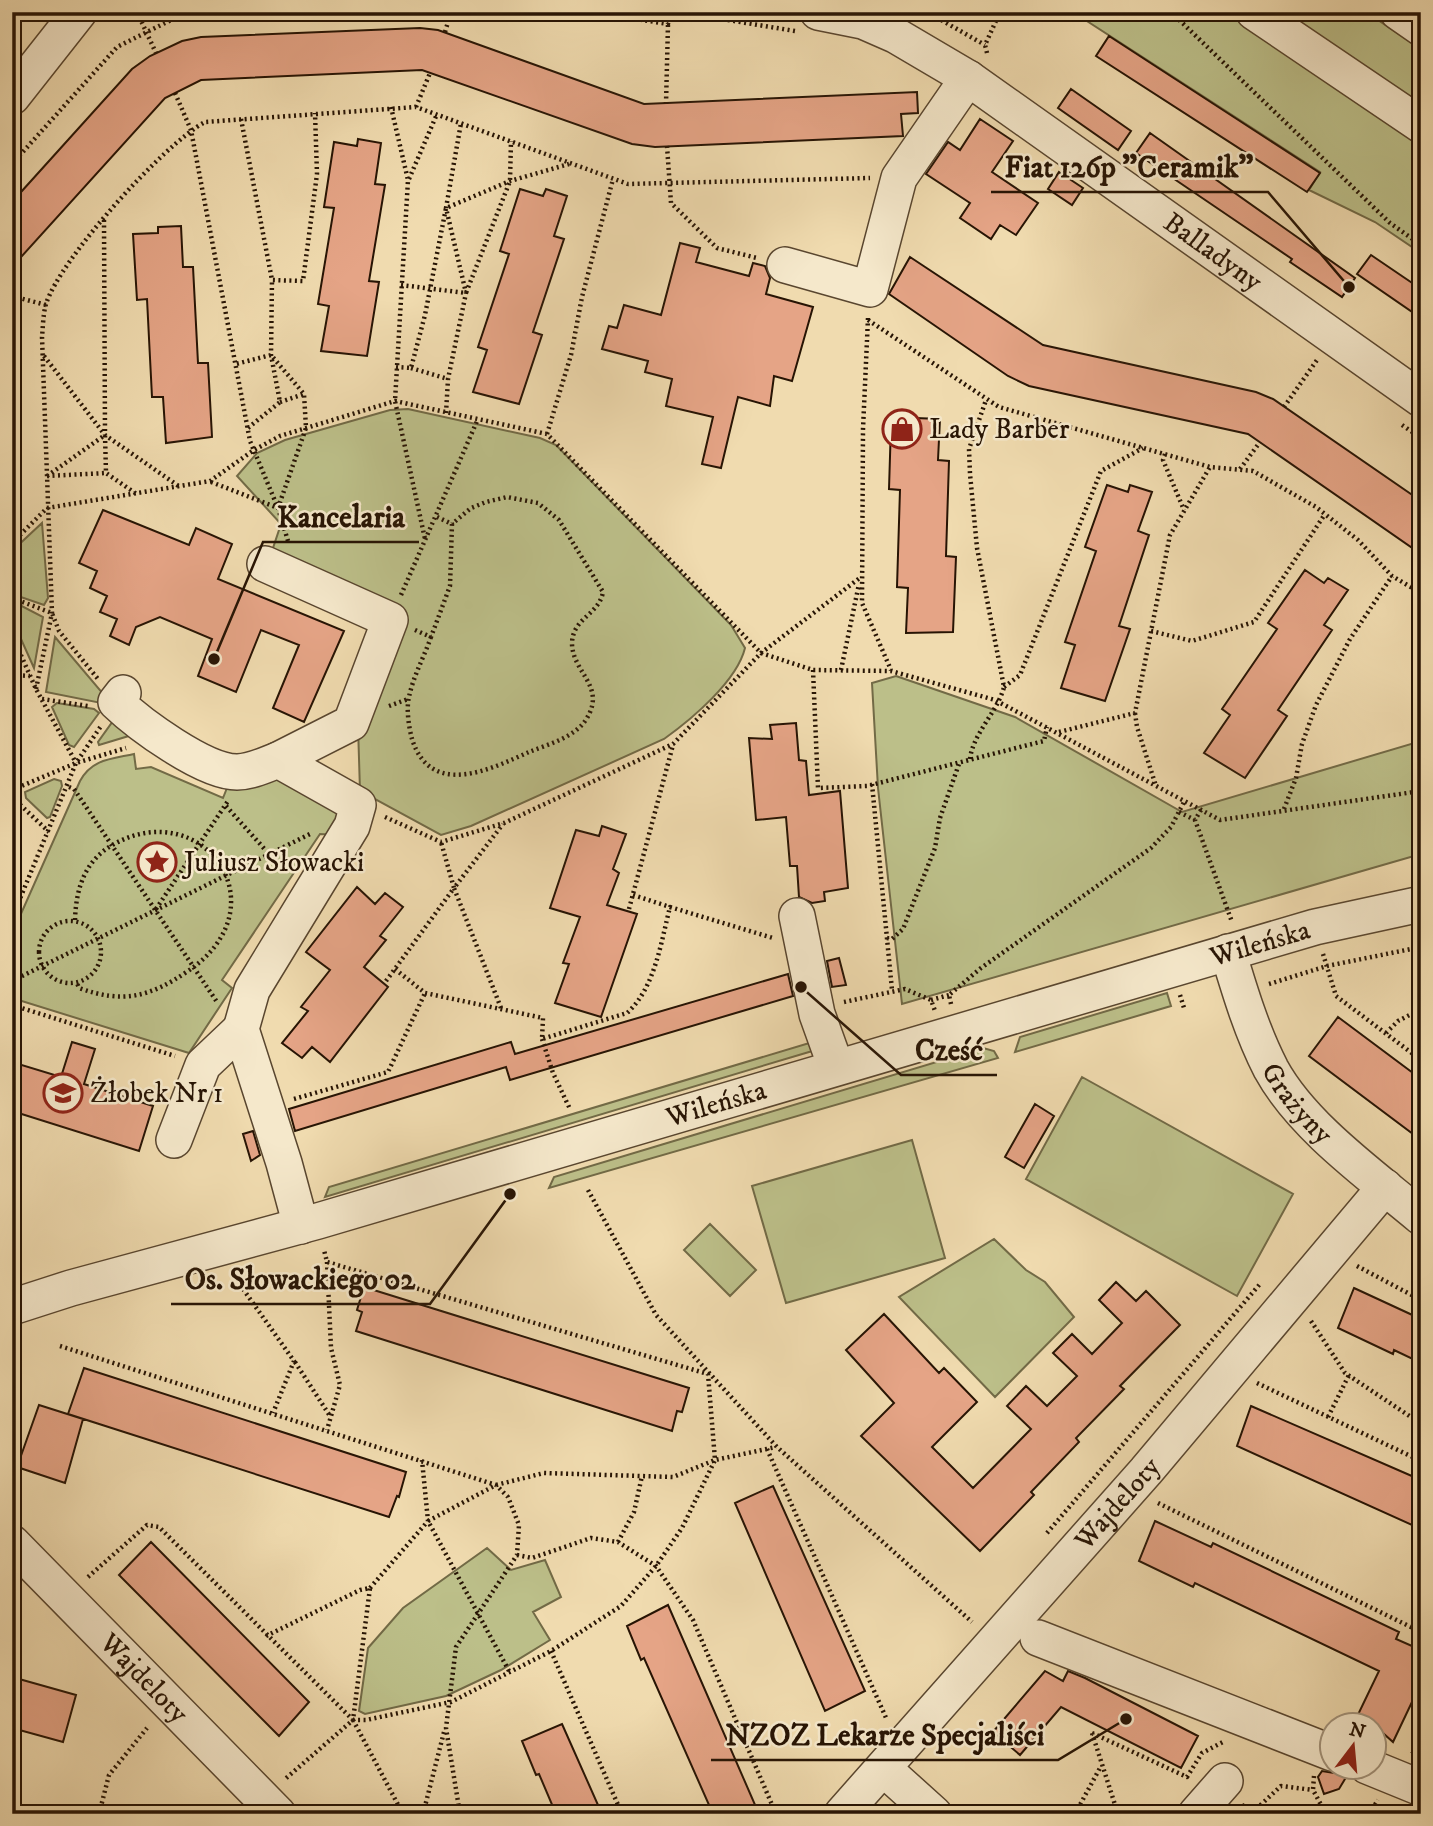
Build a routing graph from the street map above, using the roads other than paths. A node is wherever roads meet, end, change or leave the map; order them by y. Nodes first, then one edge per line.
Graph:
1 (79, 12) edge
2 (818, 12) edge
3 (1254, 12) edge
4 (1398, 12) edge
5 (1421, 28) edge
6 (978, 67) junction
7 (12, 97) edge
8 (1421, 125) edge
9 (785, 265) road end
10 (1421, 399) edge
11 (265, 564) dead end
12 (117, 702) road end
13 (278, 760) junction
14 (1421, 904) edge
15 (797, 916) dead end
16 (1230, 938) junction
17 (241, 1029) junction
18 (836, 1067) junction
19 (174, 1140) dead end
20 (1385, 1187) junction
21 (1421, 1217) edge
22 (305, 1221) junction
23 (12, 1307) edge
24 (12, 1543) edge
25 (1038, 1638) dead end
26 (1318, 1747) edge
27 (884, 1769) junction
28 (1388, 1775) edge
29 (1421, 1788) edge
30 (279, 1798) edge
31 (842, 1814) edge
32 (934, 1814) edge

1 - 7 street
2 - 6 street, Balladyny
3 - 8 street
4 - 5 street
6 - 9 street
6 - 10 street, Balladyny
11 - 13 street
12 - 13 street
13 - 17 street
14 - 16 street, Wileńska
15 - 18 street
16 - 18 street, Wileńska
16 - 20 street, Grażyny
17 - 19 street
17 - 22 street
18 - 22 street, Wileńska
20 - 21 street, Grażyny
20 - 27 street, Wajdeloty
22 - 23 street, Wileńska
24 - 30 street, Wajdeloty
25 - 26 street
27 - 31 street, Wajdeloty
27 - 32 street
28 - 29 street

